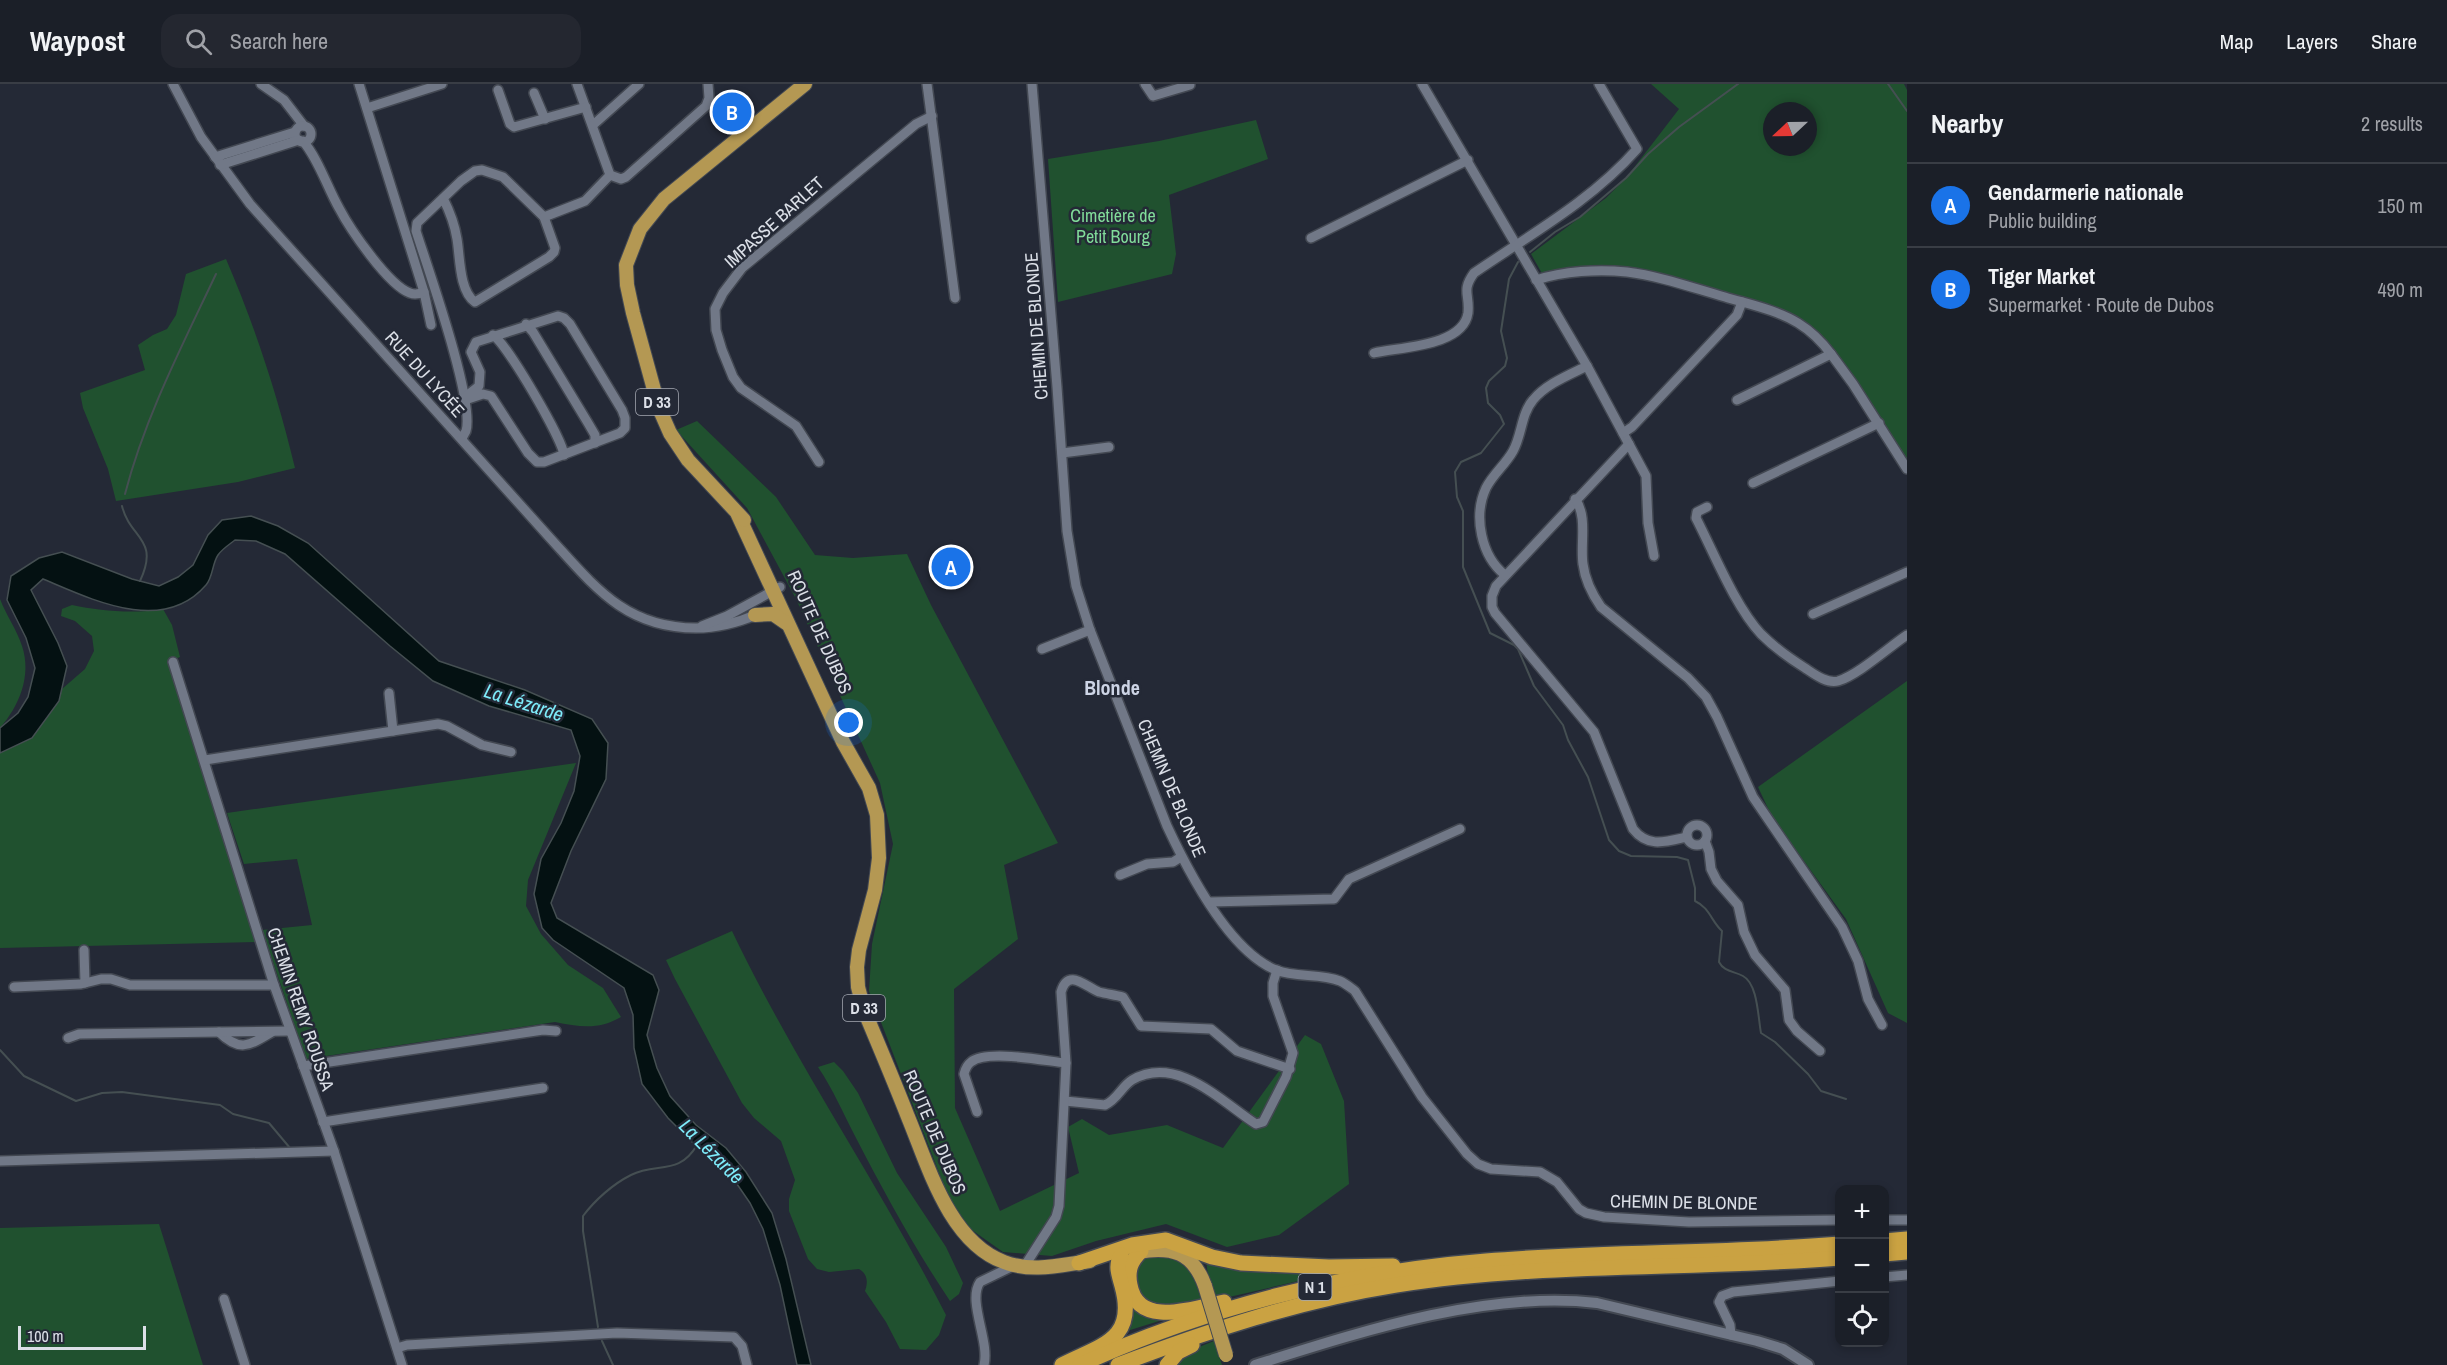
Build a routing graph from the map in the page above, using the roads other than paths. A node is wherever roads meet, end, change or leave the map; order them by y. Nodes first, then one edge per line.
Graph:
1 (173, 84) edge
2 (261, 84) edge
3 (359, 84) edge
4 (442, 84) edge
5 (578, 84) edge
6 (639, 84) edge
7 (708, 84) edge
8 (805, 84) edge
9 (927, 84) edge
10 (1032, 84) edge
11 (1145, 84) edge
12 (1422, 84) edge
13 (1599, 84) edge
14 (1190, 85) edge
15 (498, 90) dead end
16 (534, 93) dead end
17 (586, 107) junction
18 (367, 108) junction
19 (932, 116) junction
20 (545, 118) junction
21 (593, 125) junction
22 (302, 137) junction
23 (1468, 160) junction
24 (218, 161) junction
25 (610, 175) junction
26 (443, 198) junction
27 (544, 217) junction
28 (1311, 238) dead end
29 (1516, 244) junction
30 (1536, 280) junction
31 (424, 292) junction
32 (955, 298) dead end
33 (1742, 302) junction
34 (526, 324) junction
35 (431, 325) dead end
36 (493, 335) junction
37 (1374, 353) dead end
38 (1831, 354) junction
39 (1587, 366) junction
40 (465, 399) junction
41 (1737, 400) dead end
42 (1879, 423) junction
43 (1623, 433) junction
44 (462, 439) junction
45 (595, 443) junction
46 (1629, 444) junction
47 (1109, 447) dead end
48 (1062, 453) junction
49 (564, 455) junction
50 (819, 462) dead end
51 (1907, 469) edge
52 (1753, 483) dead end
53 (1575, 499) junction
54 (1707, 507) dead end
55 (1654, 556) dead end
56 (1907, 572) edge
57 (1505, 575) junction
58 (776, 589) junction
59 (782, 603) junction
60 (1814, 614) dead end
61 (755, 615) junction
62 (788, 624) junction
63 (697, 628) junction
64 (1090, 630) junction
65 (1907, 635) edge
66 (1042, 650) dead end
67 (173, 662) dead end
68 (388, 693) dead end
69 (393, 731) junction
70 (512, 752) dead end
71 (205, 760) junction
72 (860, 769) junction
73 (1460, 829) dead end
74 (1687, 837) junction
75 (1705, 841) junction
76 (1181, 857) junction
77 (1120, 875) dead end
78 (1209, 902) junction
79 (84, 950) dead end
80 (1277, 970) junction
81 (85, 983) junction
82 (274, 985) junction
83 (14, 987) dead end
84 (1882, 1025) dead end
85 (555, 1030) dead end
86 (290, 1031) junction
87 (68, 1038) dead end
88 (1820, 1051) dead end
89 (1066, 1063) junction
90 (303, 1066) junction
91 (1290, 1068) junction
92 (543, 1088) dead end
93 (1065, 1101) junction
94 (977, 1112) dead end
95 (323, 1122) junction
96 (334, 1151) junction
97 (0, 1161) edge
98 (1835, 1220) edge
99 (1889, 1220) edge
100 (1907, 1220) edge
101 (1907, 1239) edge
102 (1889, 1241) edge
103 (1835, 1244) edge
104 (1141, 1251) junction
105 (1907, 1252) edge
106 (1889, 1254) edge
107 (1121, 1255) junction
108 (1835, 1258) edge
109 (1085, 1262) junction
110 (1020, 1266) junction
111 (1438, 1267) junction
112 (1118, 1274) junction
113 (1907, 1275) edge
114 (1889, 1277) edge
115 (1835, 1281) edge
116 (1312, 1288) junction
117 (224, 1299) dead end
118 (1305, 1305) junction
119 (1731, 1335) junction
120 (397, 1348) junction
121 (1228, 1360) edge
122 (1269, 1363) edge
123 (245, 1365) edge
124 (402, 1365) edge
125 (747, 1365) edge
126 (984, 1365) edge
127 (1062, 1365) edge
128 (1080, 1365) edge
129 (1118, 1365) edge
130 (1167, 1365) edge
131 (1255, 1365) edge
132 (1808, 1365) edge

1 - 24 street, RUE DU LYCÉE
2 - 22 street
3 - 18 street
4 - 18 street
5 - 17 street
6 - 21 street
7 - 25 street
8 - 58 main road, ROUTE DE DUBOS / D 33
9 - 19 street
10 - 48 street, CHEMIN DE BLONDE
11 - 14 street
12 - 23 street
13 - 29 street
15 - 20 street
16 - 20 street
17 - 20 street
17 - 21 street
18 - 31 street
19 - 32 street
19 - 50 street, IMPASSE BARLET
21 - 25 street
22 - 24 street
22 - 31 street
23 - 28 street
23 - 29 street
24 - 44 street, RUE DU LYCÉE
25 - 27 street
26 - 27 street
26 - 27 street
26 - 40 street
29 - 30 street
29 - 37 street
30 - 33 street
30 - 39 street
31 - 35 street
33 - 38 street
33 - 43 street
34 - 36 street
34 - 45 street
34 - 45 street
36 - 40 street
36 - 49 street
38 - 41 street
38 - 42 street
39 - 43 street
39 - 57 street
40 - 44 street
40 - 49 street
42 - 51 street
42 - 52 street
43 - 46 street
44 - 63 street, RUE DU LYCÉE
45 - 49 street
46 - 53 street
46 - 55 street
47 - 48 street
48 - 64 street, CHEMIN DE BLONDE
53 - 57 street
53 - 84 street
54 - 65 street
56 - 60 street
57 - 74 street
58 - 59 main road, ROUTE DE DUBOS / D 33
58 - 63 street, RUE DU LYCÉE
59 - 61 street, RUE DU LYCÉE
59 - 62 main road, ROUTE DE DUBOS / D 33
59 - 72 main road, ROUTE DE DUBOS / D 33
61 - 62 main road
61 - 63 street, RUE DU LYCÉE
62 - 72 main road, ROUTE DE DUBOS / D 33
64 - 66 street
64 - 76 street, CHEMIN DE BLONDE
67 - 71 street, CHEMIN REMY ROUSSA
68 - 69 street
69 - 70 street
69 - 71 street
71 - 82 street, CHEMIN REMY ROUSSA
72 - 110 main road, ROUTE DE DUBOS / D 33
73 - 78 street
74 - 75 street
74 - 75 street
75 - 88 street
76 - 77 street
76 - 78 street, CHEMIN DE BLONDE
78 - 80 street, CHEMIN DE BLONDE
79 - 81 street
80 - 91 street
80 - 98 street, CHEMIN DE BLONDE
81 - 82 street
81 - 83 street
82 - 86 street, CHEMIN REMY ROUSSA
85 - 90 street
86 - 87 street
86 - 90 street, CHEMIN REMY ROUSSA
89 - 91 street
89 - 93 street
89 - 94 street
90 - 95 street, CHEMIN REMY ROUSSA
91 - 93 street
92 - 95 street
93 - 110 street
95 - 96 street, CHEMIN REMY ROUSSA
96 - 97 street
96 - 120 street, CHEMIN REMY ROUSSA
99 - 100 street
101 - 102 highway
103 - 111 highway, N 1
104 - 107 main road, ROUTE DE DUBOS / D 33
104 - 116 highway
104 - 121 main road, ROUTE DE DUBOS / D 33, bridge
105 - 106 highway
107 - 109 main road, ROUTE DE DUBOS / D 33
107 - 112 highway
108 - 118 highway, N 1
109 - 110 main road, ROUTE DE DUBOS / D 33
109 - 111 highway
109 - 112 highway
110 - 126 street
111 - 116 highway, N 1
112 - 127 highway
113 - 114 street
115 - 119 street
116 - 128 highway, N 1
117 - 123 street
118 - 129 highway, N 1
118 - 130 highway
119 - 122 street
119 - 132 street
120 - 124 street, CHEMIN REMY ROUSSA
120 - 125 street
122 - 131 street

